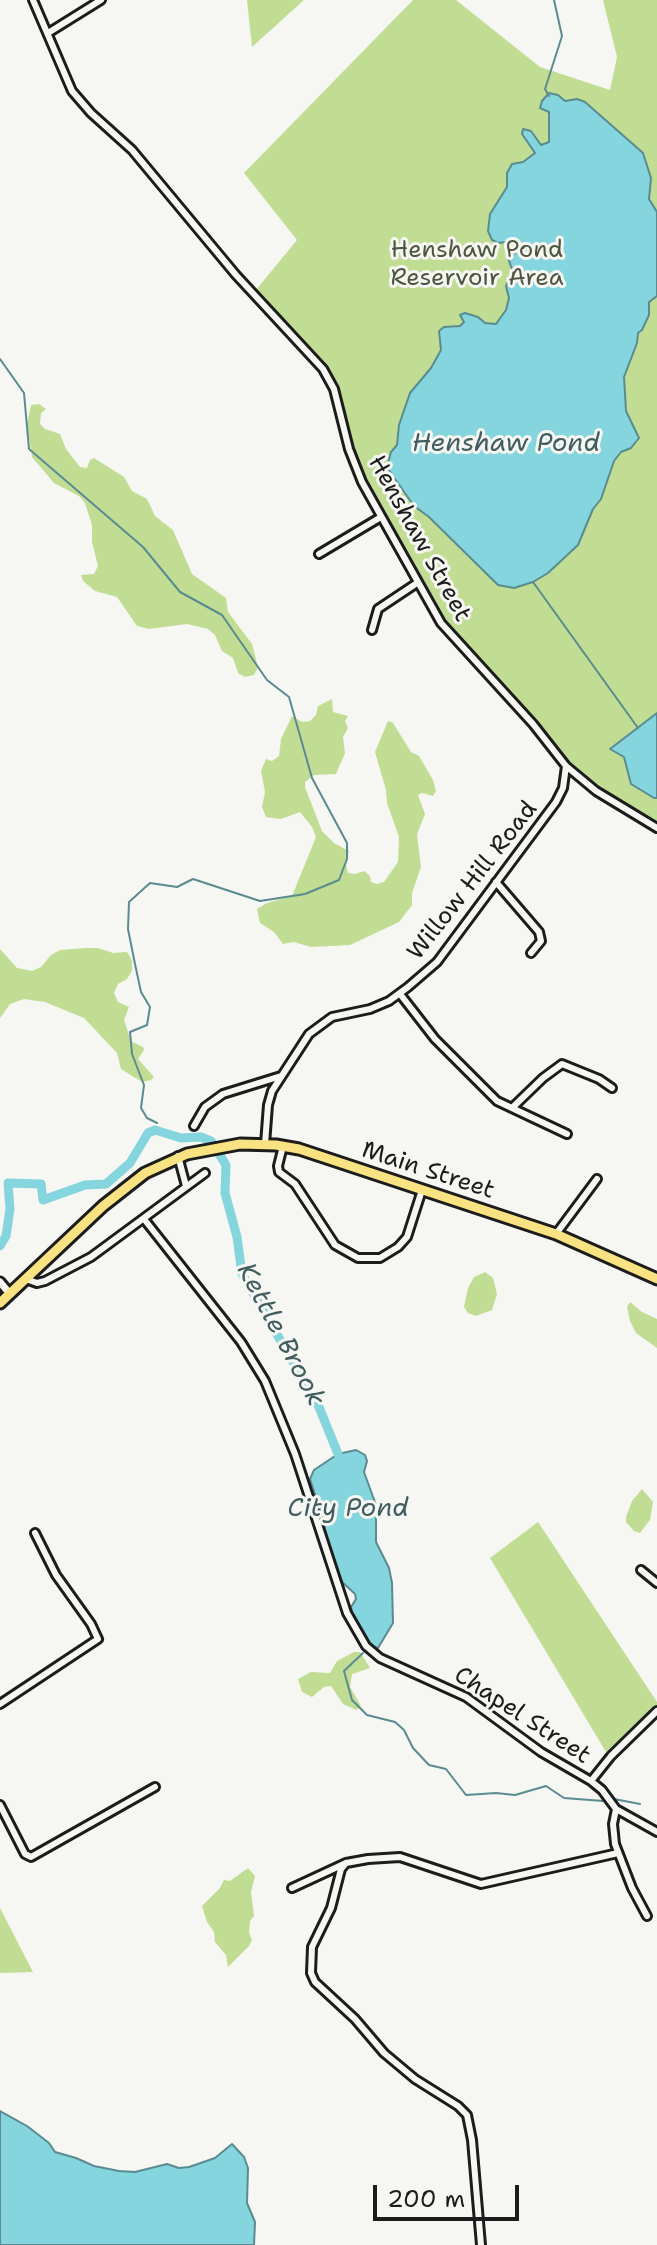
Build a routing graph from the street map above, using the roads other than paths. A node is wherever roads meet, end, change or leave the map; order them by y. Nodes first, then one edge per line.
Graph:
1 (33, 0) edge
2 (101, 0) edge
3 (48, 33) junction
4 (381, 517) junction
5 (319, 554) dead end
6 (417, 583) junction
7 (372, 630) dead end
8 (566, 766) junction
9 (657, 828) edge
10 (496, 882) junction
11 (531, 953) dead end
12 (400, 994) junction
13 (281, 1076) junction
14 (263, 1080) junction
15 (612, 1088) dead end
16 (271, 1096) junction
17 (512, 1108) junction
18 (194, 1126) dead end
19 (567, 1134) dead end
20 (265, 1144) junction
21 (283, 1146) junction
22 (178, 1156) junction
23 (205, 1173) dead end
24 (597, 1179) dead end
25 (186, 1186) junction
26 (422, 1190) junction
27 (144, 1219) junction
28 (556, 1234) junction
29 (34, 1271) junction
30 (54, 1276) junction
31 (26, 1279) junction
32 (657, 1279) edge
33 (0, 1282) edge
34 (10, 1294) junction
35 (0, 1303) edge
36 (35, 1533) dead end
37 (641, 1570) dead end
38 (657, 1583) edge
39 (0, 1704) edge
40 (657, 1711) edge
41 (591, 1781) junction
42 (155, 1787) dead end
43 (0, 1805) edge
44 (616, 1809) junction
45 (657, 1832) edge
46 (618, 1853) junction
47 (346, 1863) junction
48 (292, 1888) dead end
49 (647, 1916) dead end
50 (481, 2245) edge

1 - 3 street, Henshaw Street
2 - 3 street
3 - 4 street, Henshaw Street
4 - 5 street
4 - 6 street, Henshaw Street
6 - 7 street
6 - 8 street, Henshaw Street
8 - 9 street, Henshaw Street
8 - 10 street, Willow Hill Road
10 - 11 street
10 - 12 street, Willow Hill Road
12 - 13 street, Willow Hill Road
12 - 17 street
13 - 14 street
13 - 16 street, Willow Hill Road
14 - 16 street
14 - 18 street
15 - 17 street
16 - 20 street
17 - 19 street
20 - 21 highway, Main Street
20 - 22 highway, Main Street
21 - 26 highway, Main Street
21 - 26 street
22 - 25 street
22 - 29 highway, Main Street
23 - 25 street
24 - 28 street
25 - 27 street
26 - 28 highway, Main Street
27 - 30 street
27 - 41 street, Chapel Street
28 - 32 highway, Main Street
29 - 30 street
29 - 31 highway, Main Street
30 - 31 street
31 - 34 highway, Main Street
33 - 34 street
34 - 35 highway, Main Street
36 - 39 street
37 - 38 street
40 - 41 street
41 - 44 street, Chapel Street
42 - 43 street
44 - 45 street, Chapel Street
44 - 46 street
46 - 47 street
46 - 49 street
47 - 48 street
47 - 50 street

